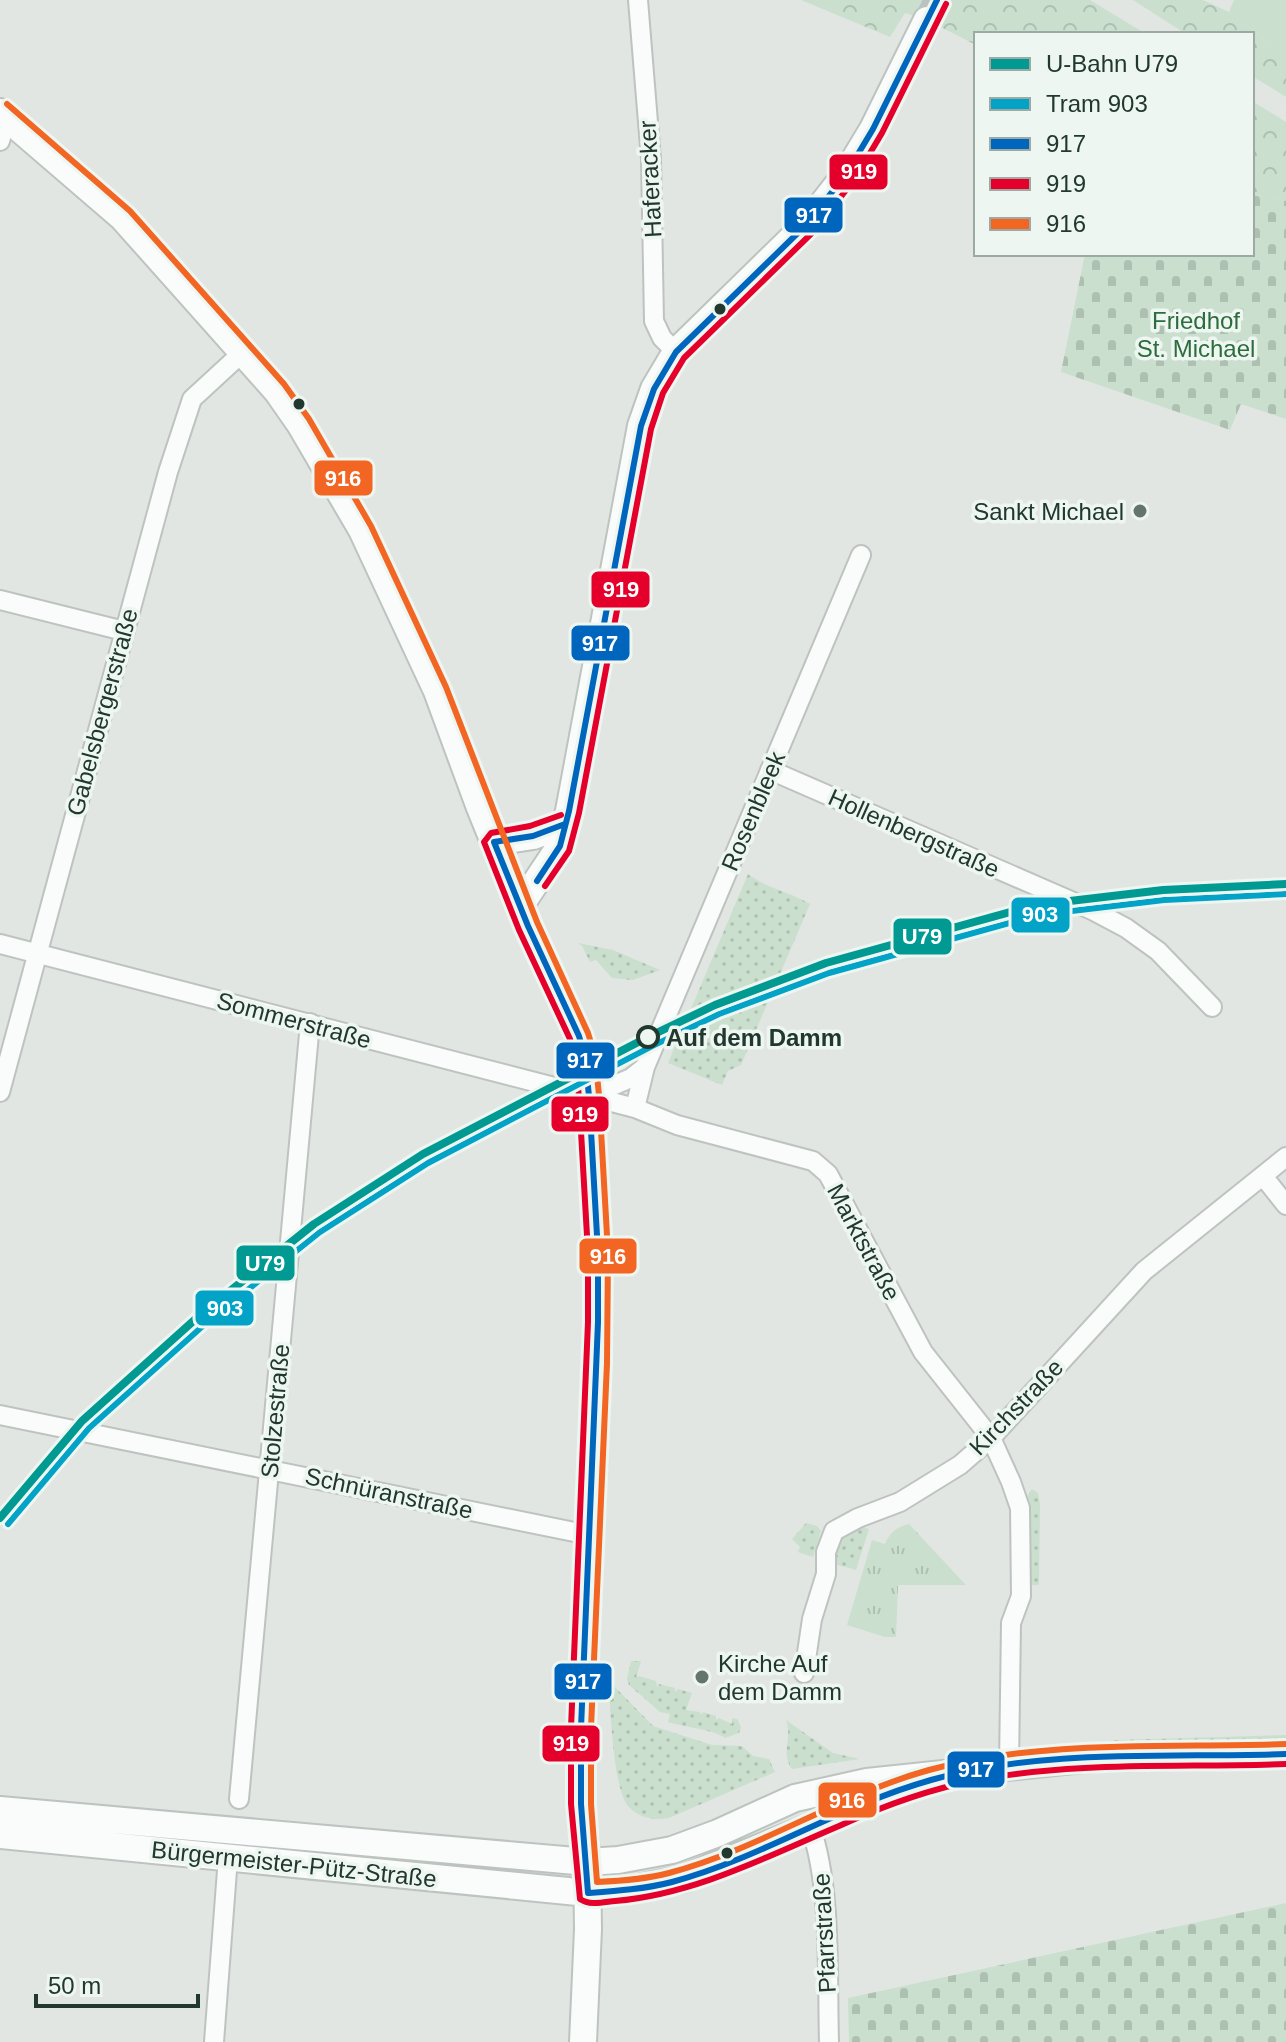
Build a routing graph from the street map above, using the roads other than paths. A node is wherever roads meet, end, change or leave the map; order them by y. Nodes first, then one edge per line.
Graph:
1 (638, 0) edge
2 (927, 20) tunnel mouth
3 (2, 123) edge
4 (676, 352) junction
5 (242, 353) junction
6 (861, 555) dead end
7 (0, 600) edge
8 (124, 631) junction
9 (770, 770) junction
10 (565, 824) junction
11 (494, 842) junction
12 (520, 906) junction
13 (0, 944) edge
14 (36, 953) junction
15 (1212, 1007) dead end
16 (310, 1023) junction
17 (645, 1067) junction
18 (0, 1092) edge
19 (589, 1096) junction
20 (635, 1108) junction
21 (1286, 1157) edge
22 (1263, 1176) junction
23 (1286, 1205) edge
24 (0, 1415) edge
25 (991, 1438) junction
26 (270, 1469) junction
27 (589, 1535) junction
28 (804, 1673) dead end
29 (1286, 1754) edge
30 (1009, 1766) junction
31 (967, 1771) junction
32 (239, 1799) dead end
33 (0, 1810) edge
34 (810, 1826) junction
35 (0, 1835) edge
36 (228, 1857) junction
37 (587, 1862) junction
38 (588, 1893) junction
39 (214, 2042) edge
40 (583, 2042) edge
41 (829, 2042) edge

1 - 4 street, Haferacker
2 - 4 street
3 - 5 street
4 - 10 street
5 - 8 street, Gabelsbergerstraße
5 - 11 street
6 - 9 street, Rosenbleek
7 - 8 street
8 - 14 street, Gabelsbergerstraße
9 - 15 street, Hollenbergstraße
9 - 17 street, Rosenbleek
10 - 11 street
10 - 12 street
11 - 12 street
12 - 19 street
13 - 14 street, Sommerstraße
14 - 16 street, Sommerstraße
14 - 18 street, Gabelsbergerstraße
16 - 19 street, Sommerstraße
16 - 26 street, Stolzestraße
17 - 19 street
17 - 20 street, Rosenbleek
19 - 20 street, Marktstraße
19 - 27 street
20 - 25 street, Marktstraße
21 - 22 street, Kirchstraße
22 - 23 street
22 - 25 street, Kirchstraße
24 - 26 street, Schnüranstraße
25 - 28 street, Kirchstraße
25 - 30 street, Marktstraße
26 - 27 street, Schnüranstraße
26 - 32 street, Stolzestraße
27 - 37 street
29 - 30 street
30 - 31 street
31 - 34 street, Bürgermeister-Pütz-Straße
31 - 37 street, Bürgermeister-Pütz-Straße
33 - 37 street, Bürgermeister-Pütz-Straße
34 - 38 street, Bürgermeister-Pütz-Straße
34 - 41 street, Pfarrstraße
35 - 36 street, Bürgermeister-Pütz-Straße
36 - 38 street, Bürgermeister-Pütz-Straße
36 - 39 street
37 - 38 street
38 - 40 street

